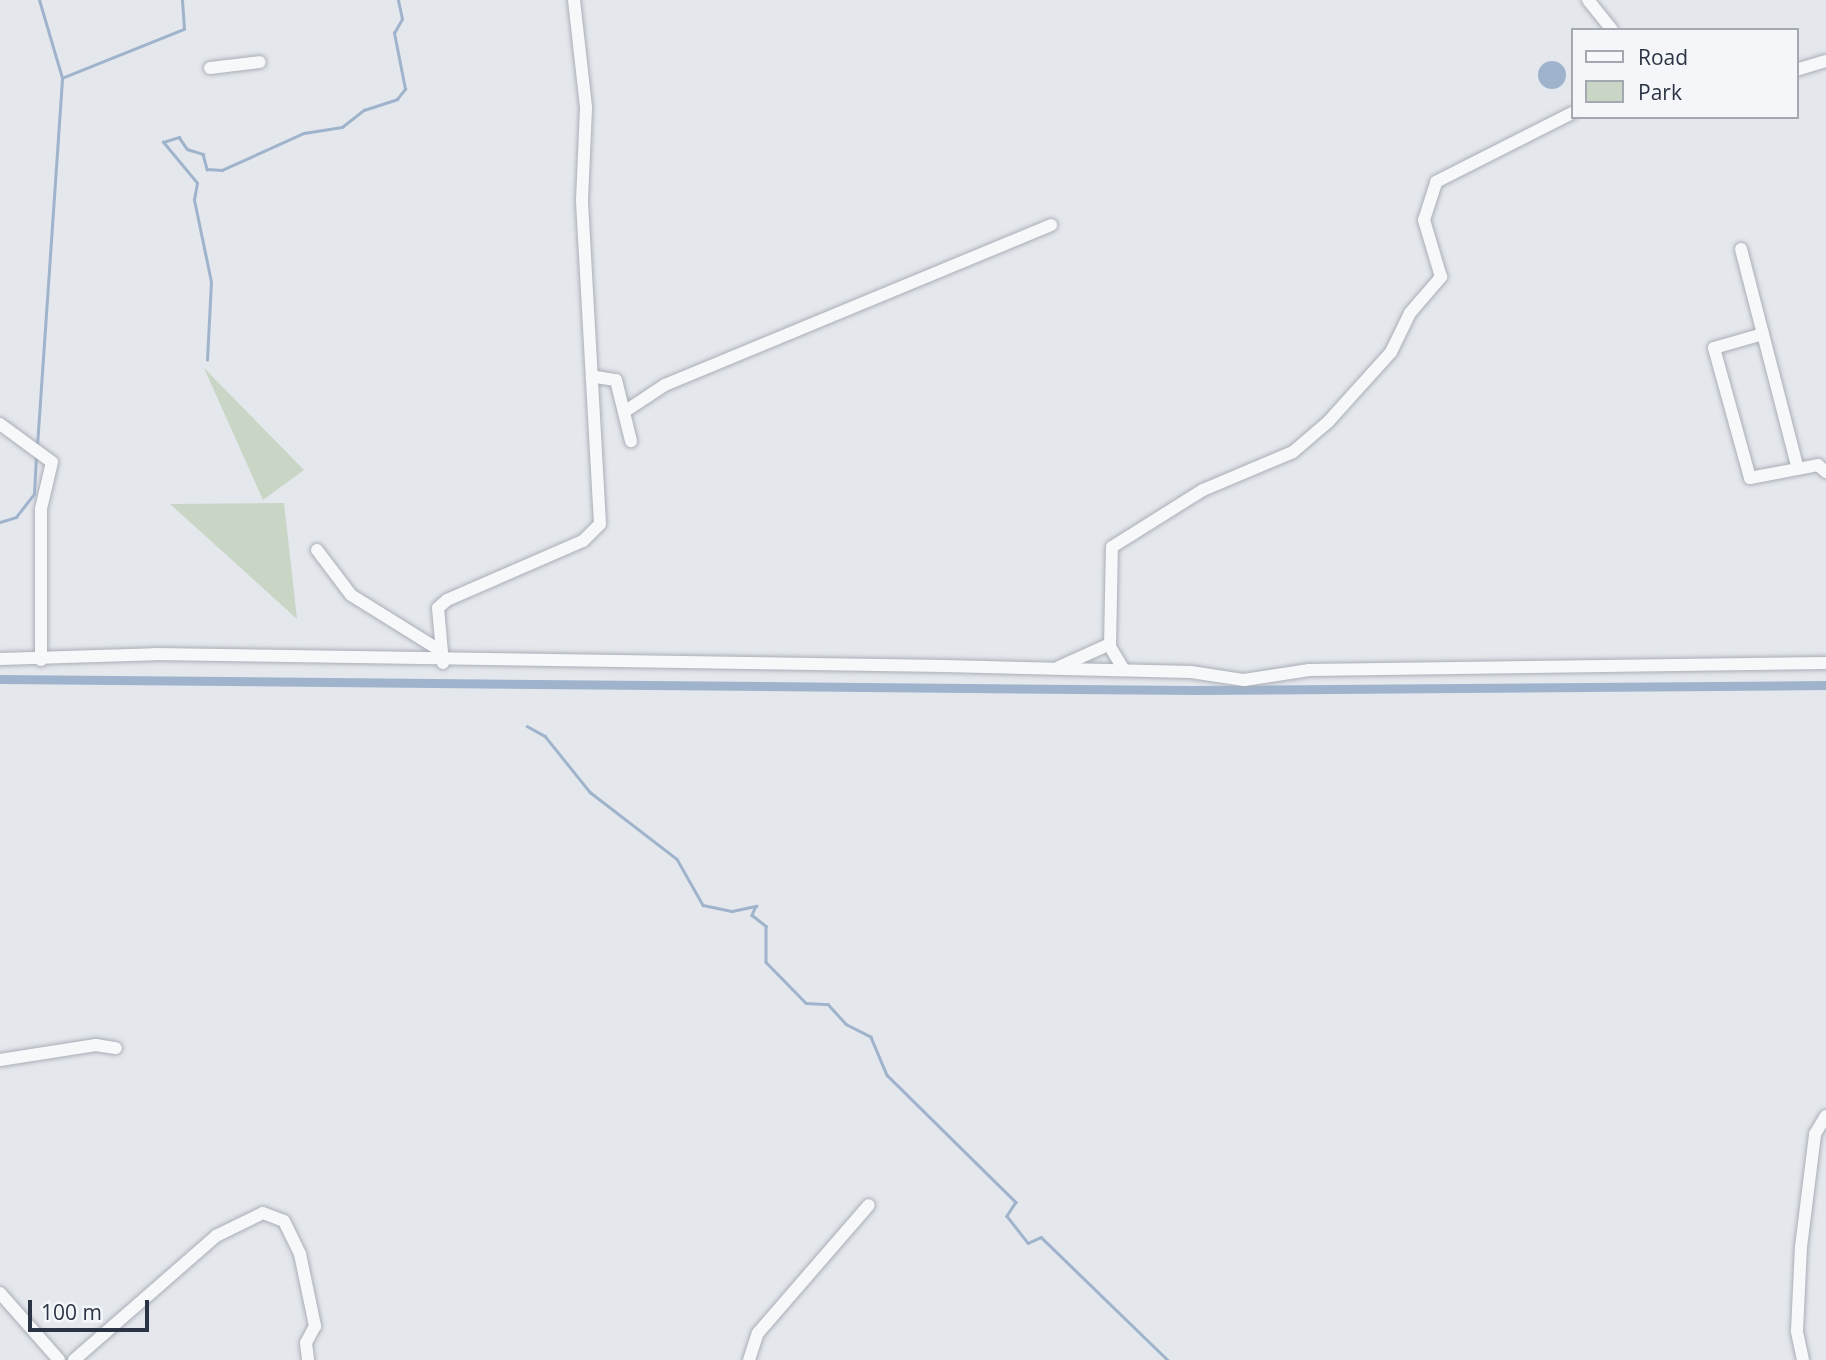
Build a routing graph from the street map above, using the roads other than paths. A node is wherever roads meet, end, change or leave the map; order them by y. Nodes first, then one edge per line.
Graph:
1 (574, 0) edge
2 (1588, 0) edge
3 (1610, 28) edge
4 (1826, 61) edge
5 (250, 64) dead end
6 (212, 66) dead end
7 (1798, 69) edge
8 (1570, 114) edge
9 (1051, 225) dead end
10 (1741, 249) dead end
11 (1763, 334) junction
12 (596, 377) junction
13 (624, 412) junction
14 (0, 424) edge
15 (631, 441) dead end
16 (1798, 469) junction
17 (1826, 472) edge
18 (317, 550) dead end
19 (1110, 645) junction
20 (442, 657) junction
21 (0, 659) edge
22 (41, 660) junction
23 (1826, 663) edge
24 (1052, 669) junction
25 (1124, 670) junction
26 (116, 1048) dead end
27 (0, 1060) edge
28 (1826, 1116) edge
29 (869, 1205) dead end
30 (0, 1293) edge
31 (59, 1360) edge
32 (74, 1360) edge
33 (308, 1360) edge
34 (750, 1360) edge
35 (1803, 1360) edge

1 - 12 street
2 - 3 street
4 - 7 street
5 - 6 street
8 - 19 street
9 - 13 street
10 - 11 street
11 - 16 street
11 - 16 street
12 - 13 street
12 - 20 street
13 - 15 street
14 - 22 street
16 - 17 street
18 - 20 street
19 - 24 street
19 - 25 street
20 - 22 street
20 - 24 street
21 - 22 street
23 - 25 street
24 - 25 street
26 - 27 street
28 - 35 street
29 - 34 street
30 - 31 street
32 - 33 street

